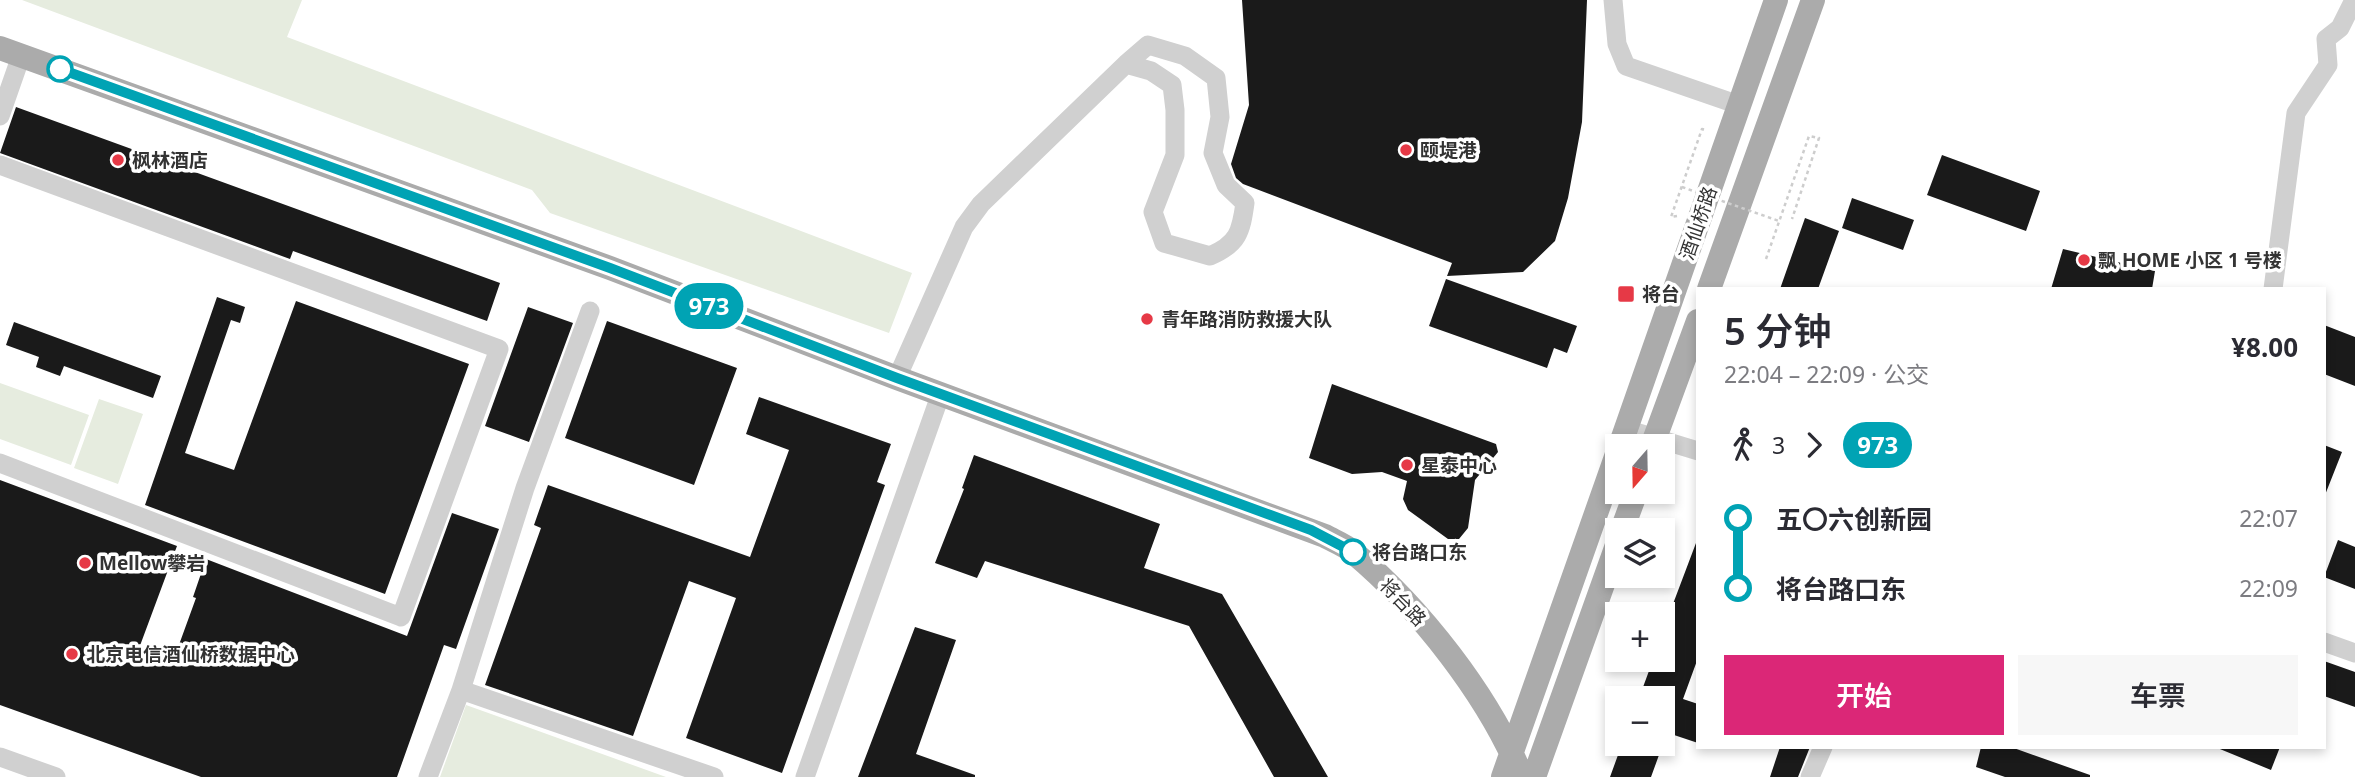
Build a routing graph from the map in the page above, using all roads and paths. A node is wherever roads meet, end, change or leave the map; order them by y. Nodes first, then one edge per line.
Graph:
1 (1613, 0) edge
2 (1776, 0) edge
3 (1813, 0) edge
4 (2354, 0) edge
5 (11, 52) edge
6 (1126, 64) junction
7 (1740, 105) junction
8 (0, 116) edge
9 (1710, 131) dead end
10 (0, 165) edge
11 (1682, 187) junction
12 (1679, 211) dead end
13 (1791, 219) dead end
14 (1779, 221) junction
15 (1766, 259) dead end
16 (1710, 287) edge
17 (2273, 287) edge
18 (590, 310) dead end
19 (1696, 327) edge
20 (897, 378) junction
21 (941, 393) junction
22 (1624, 434) edge
23 (1657, 434) edge
24 (1675, 447) edge
25 (1696, 451) edge
26 (0, 463) edge
27 (1605, 488) edge
28 (1605, 579) edge
29 (2326, 643) edge
30 (2355, 653) edge
31 (461, 690) junction
32 (1822, 749) edge
33 (1512, 752) junction
34 (0, 757) edge
35 (56, 777) edge
36 (428, 777) edge
37 (714, 777) edge
38 (805, 777) edge
39 (1503, 777) edge
40 (1522, 777) edge
41 (1534, 777) edge
42 (1810, 777) edge

1 - 7 street
2 - 7 main road, 酒仙桥路
3 - 16 main road, 酒仙桥路
4 - 17 street
5 - 8 street
5 - 20 main road, 将台路
6 - 6 street
6 - 20 street
7 - 22 main road, 酒仙桥路
9 - 11 path
10 - 26 street
11 - 12 path
11 - 14 path, bridge
13 - 14 path
14 - 15 path
18 - 31 street
19 - 23 main road
20 - 21 main road, 将台路
21 - 33 main road, 将台路
21 - 38 street
24 - 25 street
27 - 33 main road
28 - 41 main road
29 - 30 street
31 - 36 street
31 - 37 street
32 - 42 street
33 - 39 main road
33 - 40 main road, 将台路
34 - 35 street

